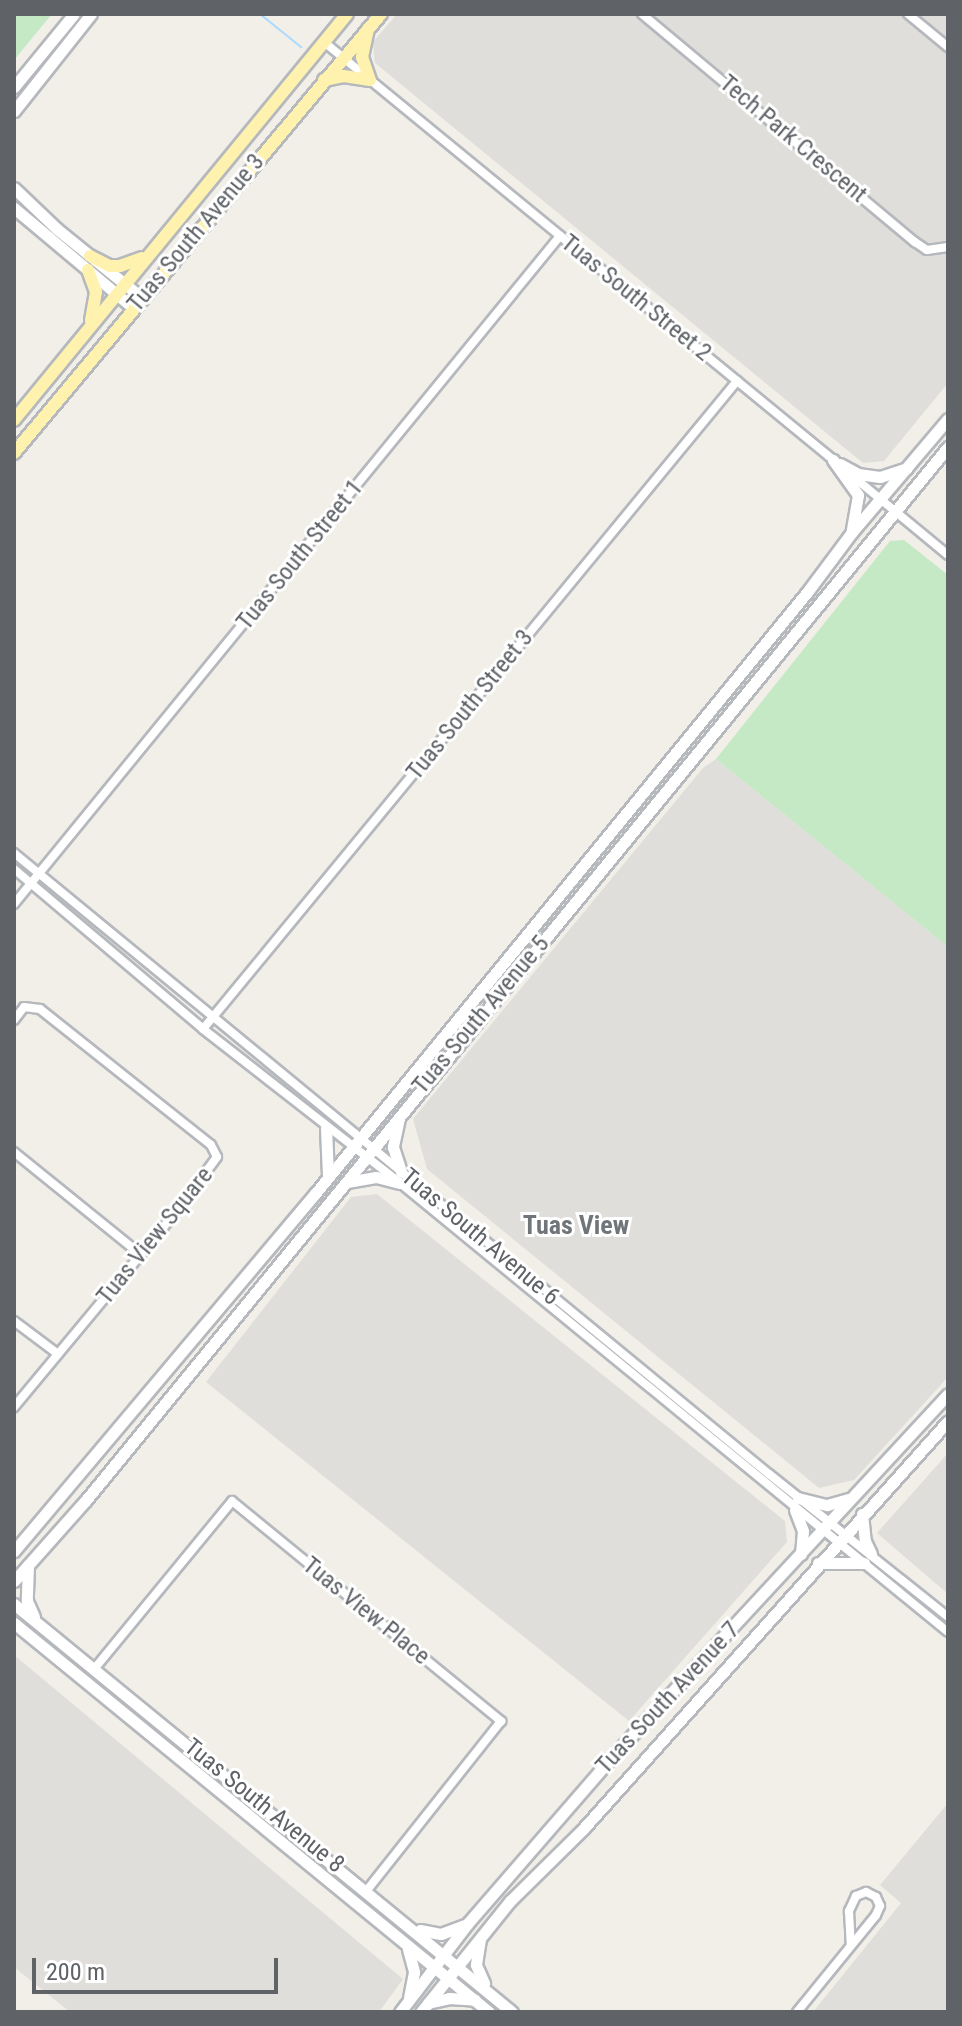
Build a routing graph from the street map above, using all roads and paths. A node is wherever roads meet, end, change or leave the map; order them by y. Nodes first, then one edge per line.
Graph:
1 (74, 14) edge
2 (91, 14) edge
3 (347, 14) edge
4 (381, 14) edge
5 (642, 14) edge
6 (908, 14) edge
7 (368, 28) junction
8 (324, 42) junction
9 (948, 47) edge
10 (343, 57) junction
11 (324, 80) junction
12 (370, 80) junction
13 (14, 87) edge
14 (14, 111) edge
15 (14, 188) edge
16 (14, 208) edge
17 (560, 236) junction
18 (948, 247) edge
19 (152, 251) junction
20 (90, 256) junction
21 (88, 270) junction
22 (120, 289) junction
23 (137, 302) junction
24 (89, 328) junction
25 (737, 381) junction
26 (948, 419) edge
27 (14, 420) edge
28 (948, 447) edge
29 (14, 453) edge
30 (833, 460) junction
31 (908, 468) junction
32 (881, 500) junction
33 (894, 512) junction
34 (852, 532) junction
35 (948, 555) edge
36 (14, 853) edge
37 (14, 869) edge
38 (39, 873) junction
39 (31, 884) junction
40 (14, 904) edge
41 (212, 1018) junction
42 (14, 1020) edge
43 (203, 1029) junction
44 (400, 1114) junction
45 (326, 1128) junction
46 (355, 1142) junction
47 (14, 1152) edge
48 (370, 1153) junction
49 (328, 1176) junction
50 (401, 1178) junction
51 (346, 1182) junction
52 (140, 1254) junction
53 (14, 1321) edge
54 (58, 1354) junction
55 (948, 1394) edge
56 (14, 1407) edge
57 (948, 1421) edge
58 (854, 1497) junction
59 (797, 1504) junction
60 (862, 1514) junction
61 (826, 1528) junction
62 (841, 1538) junction
63 (14, 1551) edge
64 (800, 1554) junction
65 (868, 1558) junction
66 (818, 1563) junction
67 (28, 1564) junction
68 (14, 1581) edge
69 (14, 1604) edge
70 (948, 1617) edge
71 (38, 1622) junction
72 (14, 1623) edge
73 (14, 1631) edge
74 (948, 1632) edge
75 (28, 1633) junction
76 (95, 1668) junction
77 (367, 1890) junction
78 (468, 1923) junction
79 (412, 1928) junction
80 (481, 1934) junction
81 (851, 1945) junction
82 (408, 1948) junction
83 (444, 1954) junction
84 (457, 1965) junction
85 (434, 1968) junction
86 (447, 1978) junction
87 (490, 1993) junction
88 (409, 1999) junction
89 (475, 2000) junction
90 (424, 2008) edge
91 (400, 2012) edge
92 (489, 2012) edge
93 (512, 2012) edge
94 (797, 2012) edge

1 - 13 main road
2 - 14 main road
3 - 8 main road, Tuas South Avenue 3
4 - 7 main road, Tuas South Avenue 3
5 - 18 street, Tech Park Crescent
6 - 9 street
7 - 10 main road, Tuas South Avenue 3
7 - 12 main road
8 - 10 street, Tuas South Street 2
8 - 19 main road, Tuas South Avenue 3
10 - 11 main road, Tuas South Avenue 3
10 - 12 street, Tuas South Street 2
11 - 12 main road
11 - 23 main road, Tuas South Avenue 3
12 - 17 street, Tuas South Street 2
15 - 20 main road
16 - 21 main road
17 - 25 street, Tuas South Street 2
17 - 38 street, Tuas South Street 1
19 - 20 main road
19 - 22 main road, Tuas South Avenue 3
20 - 22 main road
21 - 22 main road
21 - 24 main road
22 - 23 main road
22 - 24 main road, Tuas South Avenue 3
23 - 29 main road, Tuas South Avenue 3
24 - 27 main road, Tuas South Avenue 3
25 - 30 street, Tuas South Street 2
25 - 41 street, Tuas South Street 3
26 - 31 main road, Tuas South Avenue 5
28 - 33 main road, Tuas South Avenue 5
30 - 31 main road
30 - 32 street, Tuas South Street 2
30 - 34 main road
31 - 32 main road, Tuas South Avenue 5
32 - 33 street, Tuas South Street 2
32 - 34 main road, Tuas South Avenue 5
33 - 35 street, Tuas South Street 2
33 - 44 main road, Tuas South Avenue 5
34 - 46 main road, Tuas South Avenue 5
36 - 38 street, Tuas South Avenue 6
37 - 39 street, Tuas South Avenue 6
38 - 39 street, Tuas South Street 1
38 - 41 street, Tuas South Avenue 6
39 - 40 street, Tuas South Street 1
39 - 43 street, Tuas South Avenue 6
41 - 43 street, Tuas South Street 3
41 - 46 street, Tuas South Avenue 6
42 - 52 street, Tuas View Square
43 - 45 street, Tuas South Avenue 6
44 - 48 main road, Tuas South Avenue 5
44 - 50 main road
45 - 46 street, Tuas South Avenue 6
45 - 49 main road
46 - 48 street, Tuas South Avenue 6
46 - 49 main road, Tuas South Avenue 5
47 - 52 street
48 - 50 street, Tuas South Avenue 6
48 - 51 main road, Tuas South Avenue 5
49 - 63 main road, Tuas South Avenue 5
50 - 51 main road
50 - 59 street, Tuas South Avenue 6
51 - 67 main road, Tuas South Avenue 5
52 - 54 street, Tuas View Square
53 - 54 street
54 - 56 street, Tuas View Square
55 - 58 main road, Tuas South Avenue 7
57 - 60 main road, Tuas South Avenue 7
58 - 59 main road
58 - 61 main road, Tuas South Avenue 7
59 - 61 street, Tuas South Avenue 6
59 - 64 main road
60 - 62 main road, Tuas South Avenue 7
60 - 65 main road
61 - 62 street, Tuas South Avenue 6
61 - 64 main road, Tuas South Avenue 7
62 - 65 street, Tuas South Avenue 6
62 - 66 main road, Tuas South Avenue 7
64 - 78 main road, Tuas South Avenue 7
65 - 66 main road
65 - 70 street, Tuas South Avenue 6
65 - 74 street, Tuas South Avenue 6
66 - 80 main road, Tuas South Avenue 7
67 - 68 main road, Tuas South Avenue 5
67 - 71 main road
69 - 71 main road, Tuas South Avenue 8
71 - 76 main road, Tuas South Avenue 8
72 - 75 main road, Tuas South Avenue 8
73 - 75 main road
75 - 82 main road, Tuas South Avenue 8
76 - 77 main road, Tuas South Avenue 8
76 - 77 street, Tuas View Place
77 - 79 main road, Tuas South Avenue 8
78 - 79 main road
78 - 83 main road, Tuas South Avenue 7
79 - 83 main road, Tuas South Avenue 8
80 - 84 main road, Tuas South Avenue 7
80 - 87 main road
81 - 81 street
81 - 94 street
82 - 85 main road, Tuas South Avenue 8
82 - 88 main road
83 - 84 main road, Tuas South Avenue 8
83 - 85 main road, Tuas South Avenue 7
84 - 86 main road, Tuas South Avenue 7
84 - 87 main road, Tuas South Avenue 8
85 - 86 main road, Tuas South Avenue 8
85 - 88 main road, Tuas South Avenue 7
86 - 89 main road, Tuas South Avenue 8
86 - 90 main road, Tuas South Avenue 7
87 - 93 main road, Tuas South Avenue 8
88 - 91 main road, Tuas South Avenue 7
89 - 90 main road
89 - 92 main road, Tuas South Avenue 8

